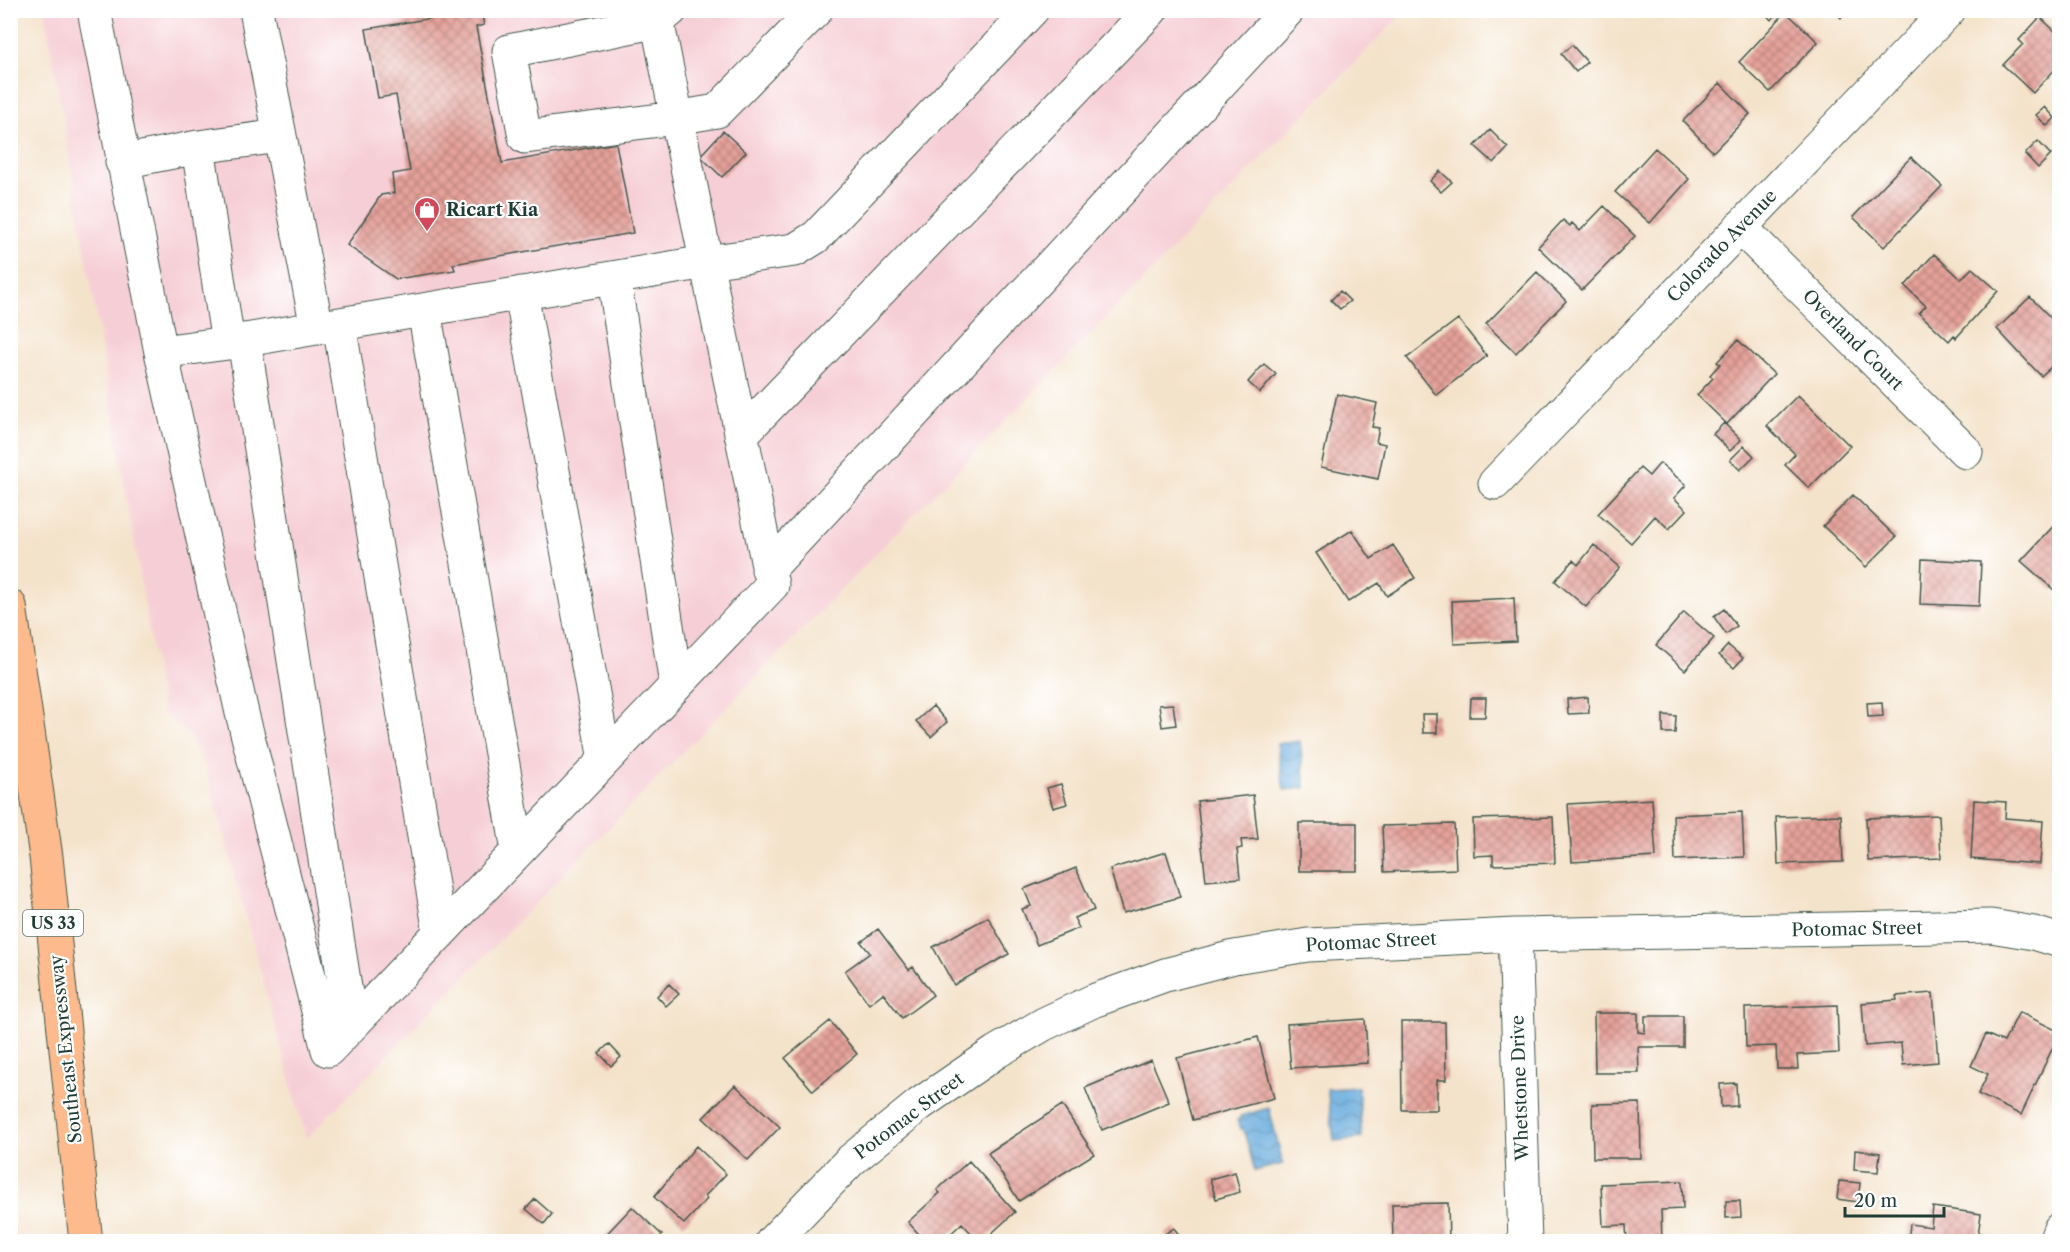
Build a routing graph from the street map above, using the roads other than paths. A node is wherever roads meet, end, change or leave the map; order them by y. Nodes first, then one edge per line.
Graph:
1 (94, 10) edge
2 (256, 10) edge
3 (816, 10) edge
4 (1032, 10) edge
5 (1151, 10) edge
6 (1288, 10) edge
7 (1949, 10) edge
8 (661, 14) edge
9 (676, 118) junction
10 (280, 136) junction
11 (198, 147) junction
12 (122, 162) junction
13 (1740, 227) junction
14 (706, 262) junction
15 (614, 278) junction
16 (520, 293) junction
17 (424, 310) junction
18 (328, 326) junction
19 (236, 341) junction
20 (161, 352) junction
21 (741, 435) junction
22 (1966, 452) dead end
23 (1495, 483) dead end
24 (768, 570) junction
25 (10, 606) edge
26 (676, 685) junction
27 (605, 760) junction
28 (518, 851) junction
29 (440, 933) junction
30 (1515, 935) junction
31 (2060, 941) edge
32 (351, 1026) junction
33 (2060, 1229) edge
34 (86, 1242) edge
35 (772, 1242) edge
36 (1525, 1242) edge
37 (2055, 1242) edge

1 - 12 street
2 - 10 street
3 - 9 street
4 - 14 street
5 - 21 street
6 - 24 street
7 - 13 street, Colorado Avenue
8 - 9 street
8 - 9 street
9 - 14 street
10 - 11 street
10 - 18 street
11 - 12 street
11 - 19 street
12 - 20 street
13 - 22 street, Overland Court
13 - 23 street, Colorado Avenue
14 - 15 street
14 - 21 street
15 - 16 street
15 - 26 street
16 - 17 street
16 - 27 street
17 - 18 street
17 - 28 street
18 - 19 street
18 - 29 street
19 - 20 street
19 - 32 street
20 - 32 street
21 - 24 street
24 - 26 street
25 - 34 highway, Southeast Expressway / US 33
26 - 27 street
27 - 28 street
28 - 29 street
29 - 32 street
30 - 31 street, Potomac Street
30 - 35 street, Potomac Street
30 - 36 street, Whetstone Drive
33 - 37 street

